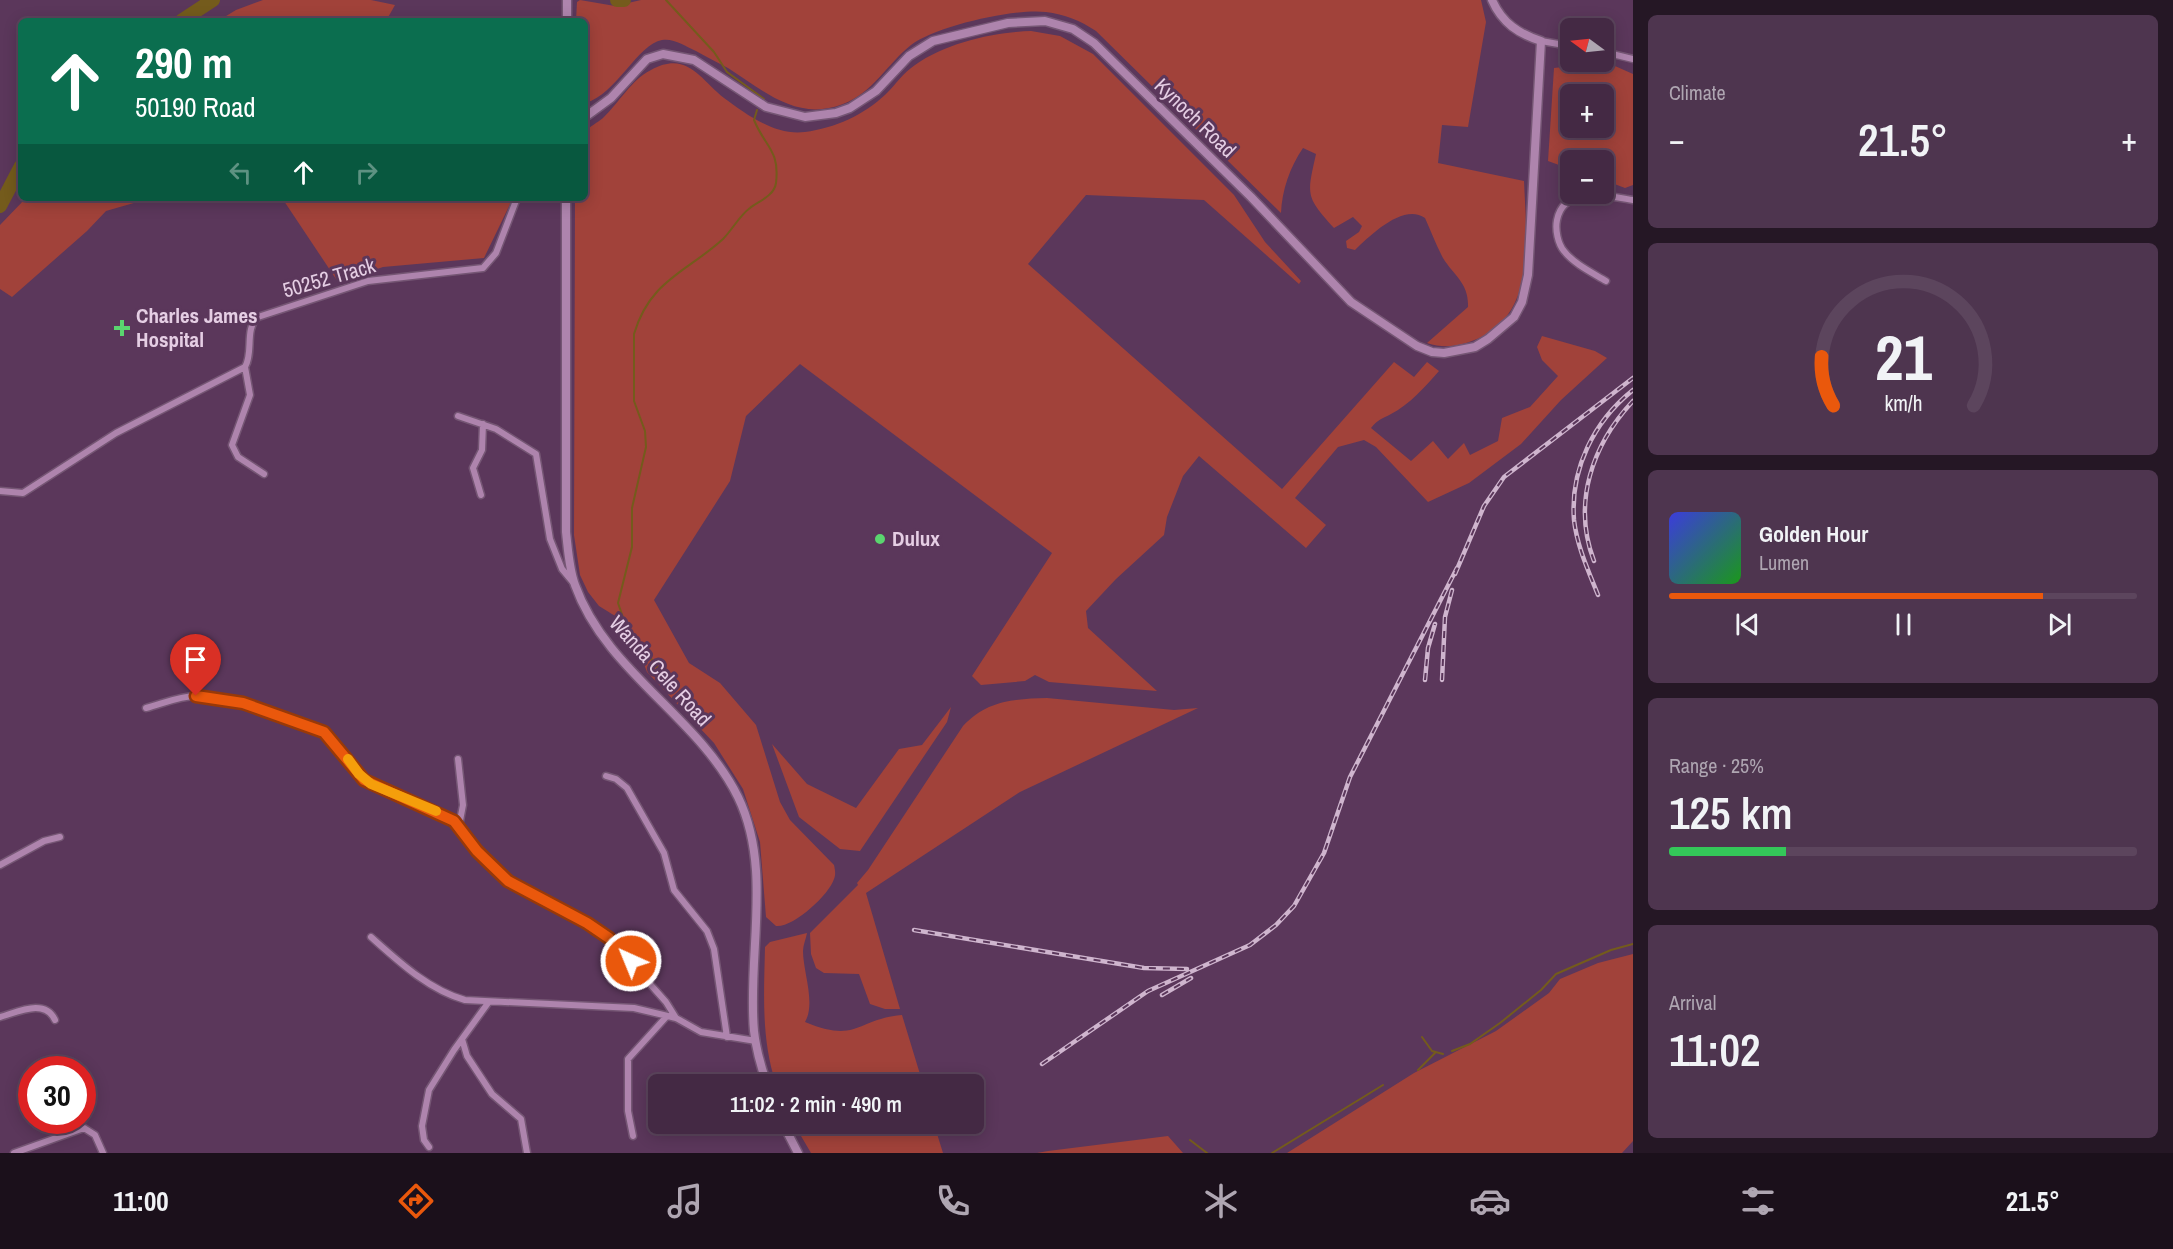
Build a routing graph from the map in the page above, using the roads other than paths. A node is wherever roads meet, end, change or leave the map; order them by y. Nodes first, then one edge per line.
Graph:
1 (567, 0) edge
2 (1492, 0) edge
3 (567, 18) edge
4 (1541, 41) junction
5 (1560, 44) edge
6 (1614, 54) edge
7 (1633, 59) edge
8 (588, 115) edge
9 (1633, 200) edge
10 (516, 201) edge
11 (566, 201) edge
12 (1606, 281) dead end
13 (245, 368) junction
14 (458, 416) dead end
15 (483, 424) junction
16 (264, 474) dead end
17 (0, 491) edge
18 (481, 495) dead end
19 (574, 584) junction
20 (146, 708) dead end
21 (459, 759) dead end
22 (606, 776) dead end
23 (459, 826) junction
24 (60, 837) dead end
25 (0, 865) edge
26 (371, 937) dead end
27 (488, 1003) junction
28 (667, 1016) junction
29 (0, 1017) edge
30 (676, 1018) junction
31 (55, 1020) dead end
32 (727, 1037) junction
33 (462, 1039) junction
34 (756, 1041) junction
35 (764, 1074) edge
36 (788, 1134) edge
37 (633, 1136) dead end
38 (429, 1147) dead end
39 (14, 1153) edge
40 (103, 1153) edge
41 (527, 1153) edge
42 (798, 1153) edge

1 - 3 street
2 - 4 street
4 - 5 street
4 - 8 street, Kynoch Road
6 - 7 street
9 - 12 street
10 - 13 street, 50252 Track
11 - 19 street, Wanda Cele Road
13 - 16 street
13 - 17 street
14 - 15 street
15 - 18 street
15 - 19 street
19 - 34 street, Wanda Cele Road
20 - 23 street
21 - 23 street
22 - 32 street
23 - 30 street
24 - 25 street
26 - 27 street
27 - 28 street
27 - 33 street
28 - 30 street
28 - 37 street
29 - 31 street
30 - 32 street
32 - 34 street
33 - 38 street
33 - 41 street
34 - 35 street, Wanda Cele Road
36 - 42 street
39 - 40 street

